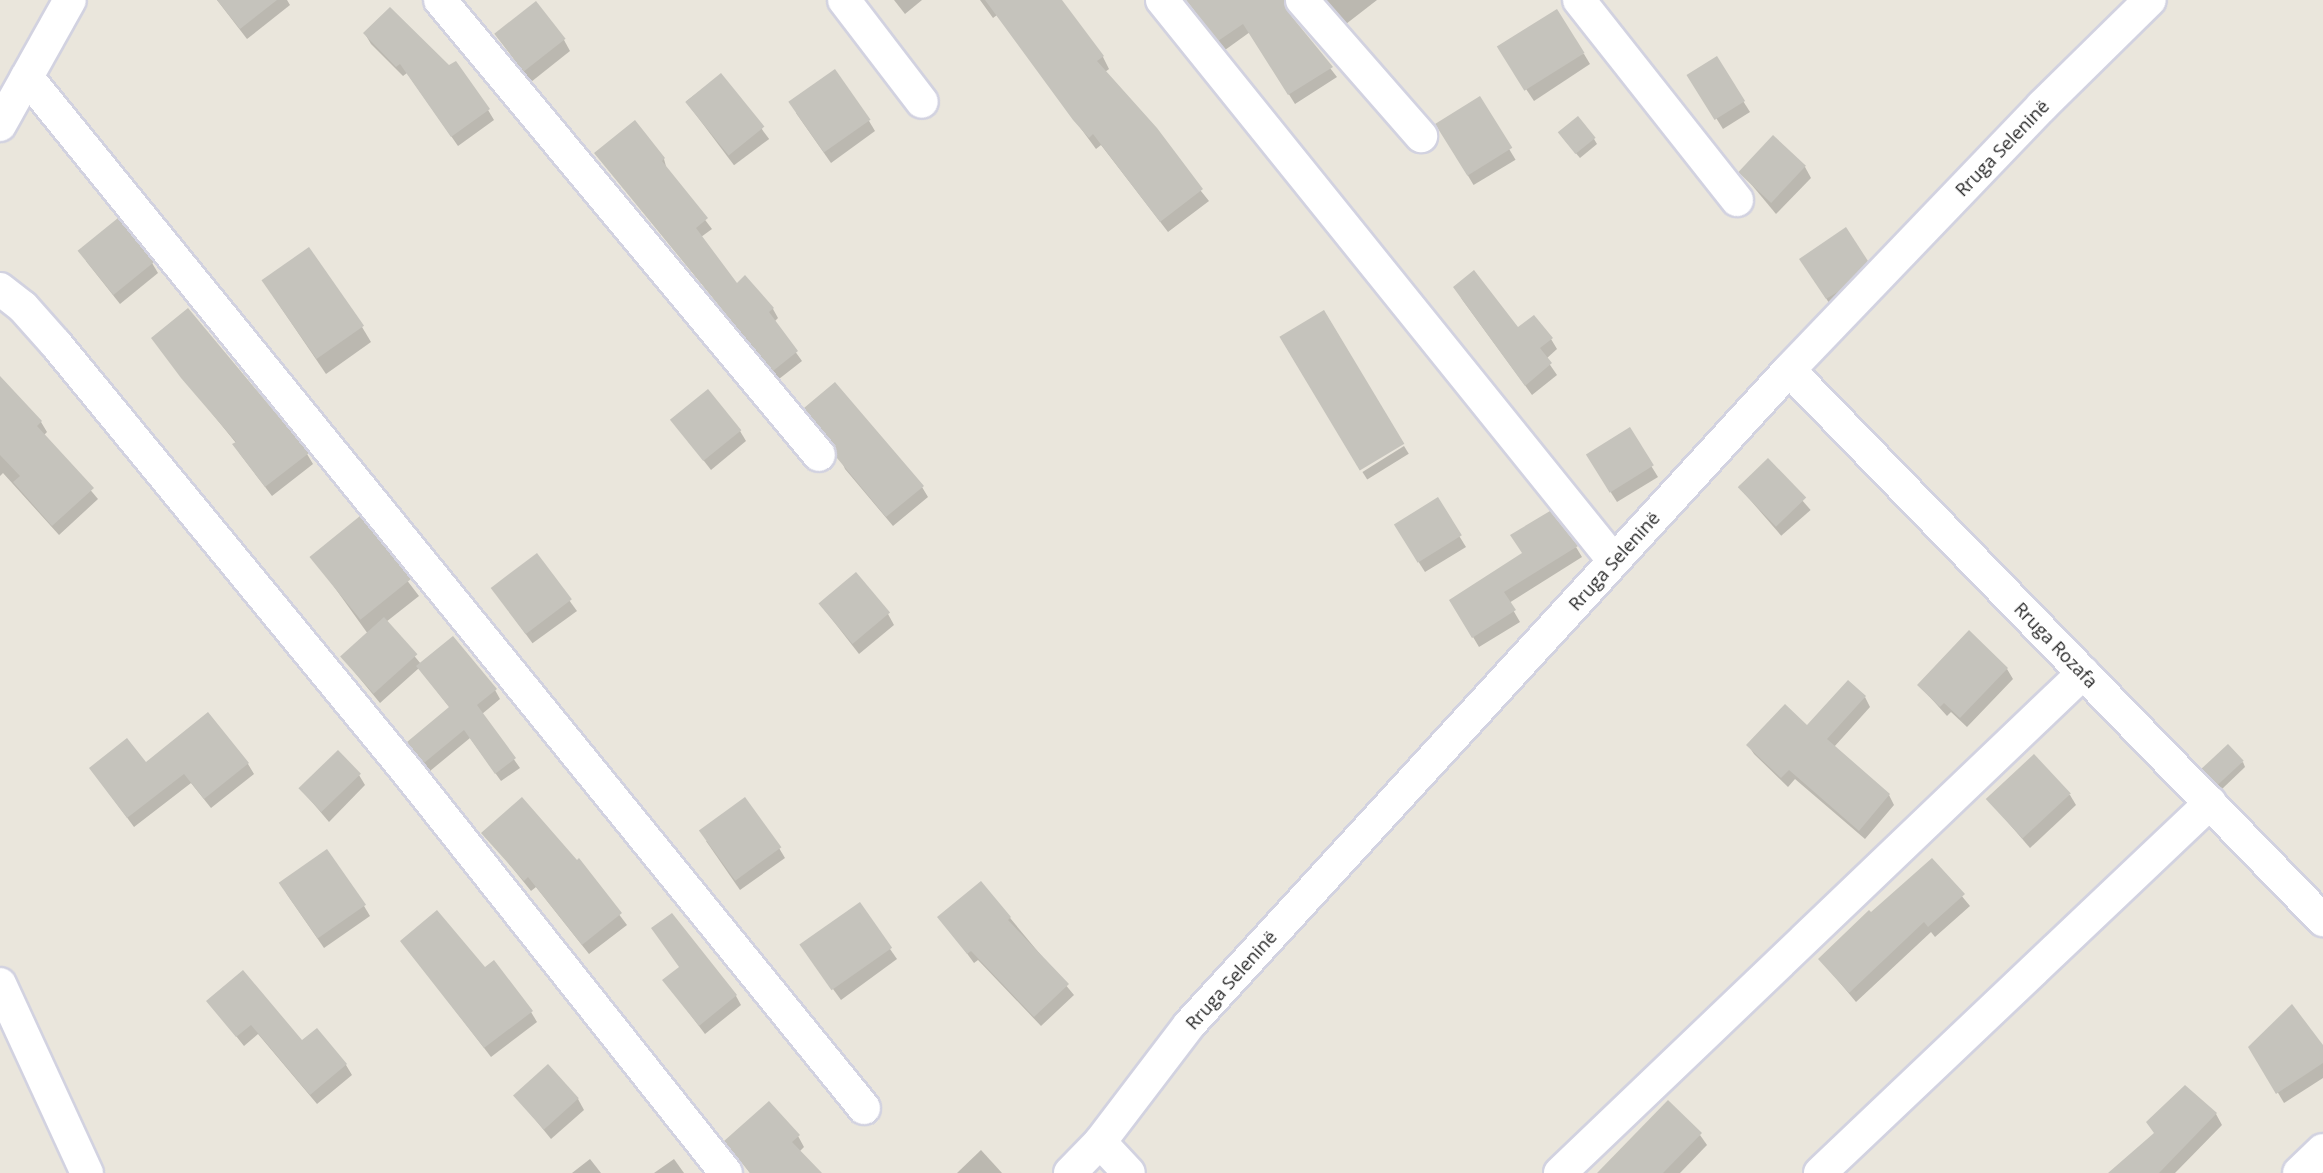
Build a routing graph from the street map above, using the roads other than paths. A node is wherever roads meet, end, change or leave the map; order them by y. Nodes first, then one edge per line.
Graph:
1 (70, 0) edge
2 (440, 0) edge
3 (844, 0) edge
4 (1162, 0) edge
5 (1302, 0) edge
6 (1579, 0) edge
7 (2150, 0) edge
8 (27, 77) junction
9 (922, 102) dead end
10 (0, 125) edge
11 (1422, 136) dead end
12 (1737, 200) dead end
13 (0, 289) edge
14 (1789, 370) junction
15 (819, 455) dead end
16 (1614, 561) junction
17 (2083, 673) junction
18 (2210, 803) junction
19 (2323, 920) edge
20 (0, 984) edge
21 (864, 1108) dead end
22 (1100, 1142) junction
23 (2323, 1150) edge
24 (87, 1173) edge
25 (726, 1173) edge
26 (1070, 1173) edge
27 (1129, 1173) edge
28 (1560, 1173) edge
29 (1820, 1173) edge
30 (2299, 1173) edge

1 - 8 street
2 - 15 street
3 - 9 street
4 - 16 street
5 - 11 street
6 - 12 street
7 - 14 street, Rruga Seleninë
8 - 10 street
8 - 21 street
13 - 25 street
14 - 16 street, Rruga Seleninë
14 - 17 street, Rruga Rozafa
16 - 22 street, Rruga Seleninë
17 - 18 street, Rruga Rozafa
17 - 28 street
18 - 19 street, Rruga Rozafa
18 - 29 street
20 - 24 street
22 - 26 street, Rruga Seleninë
22 - 27 street
23 - 30 street

